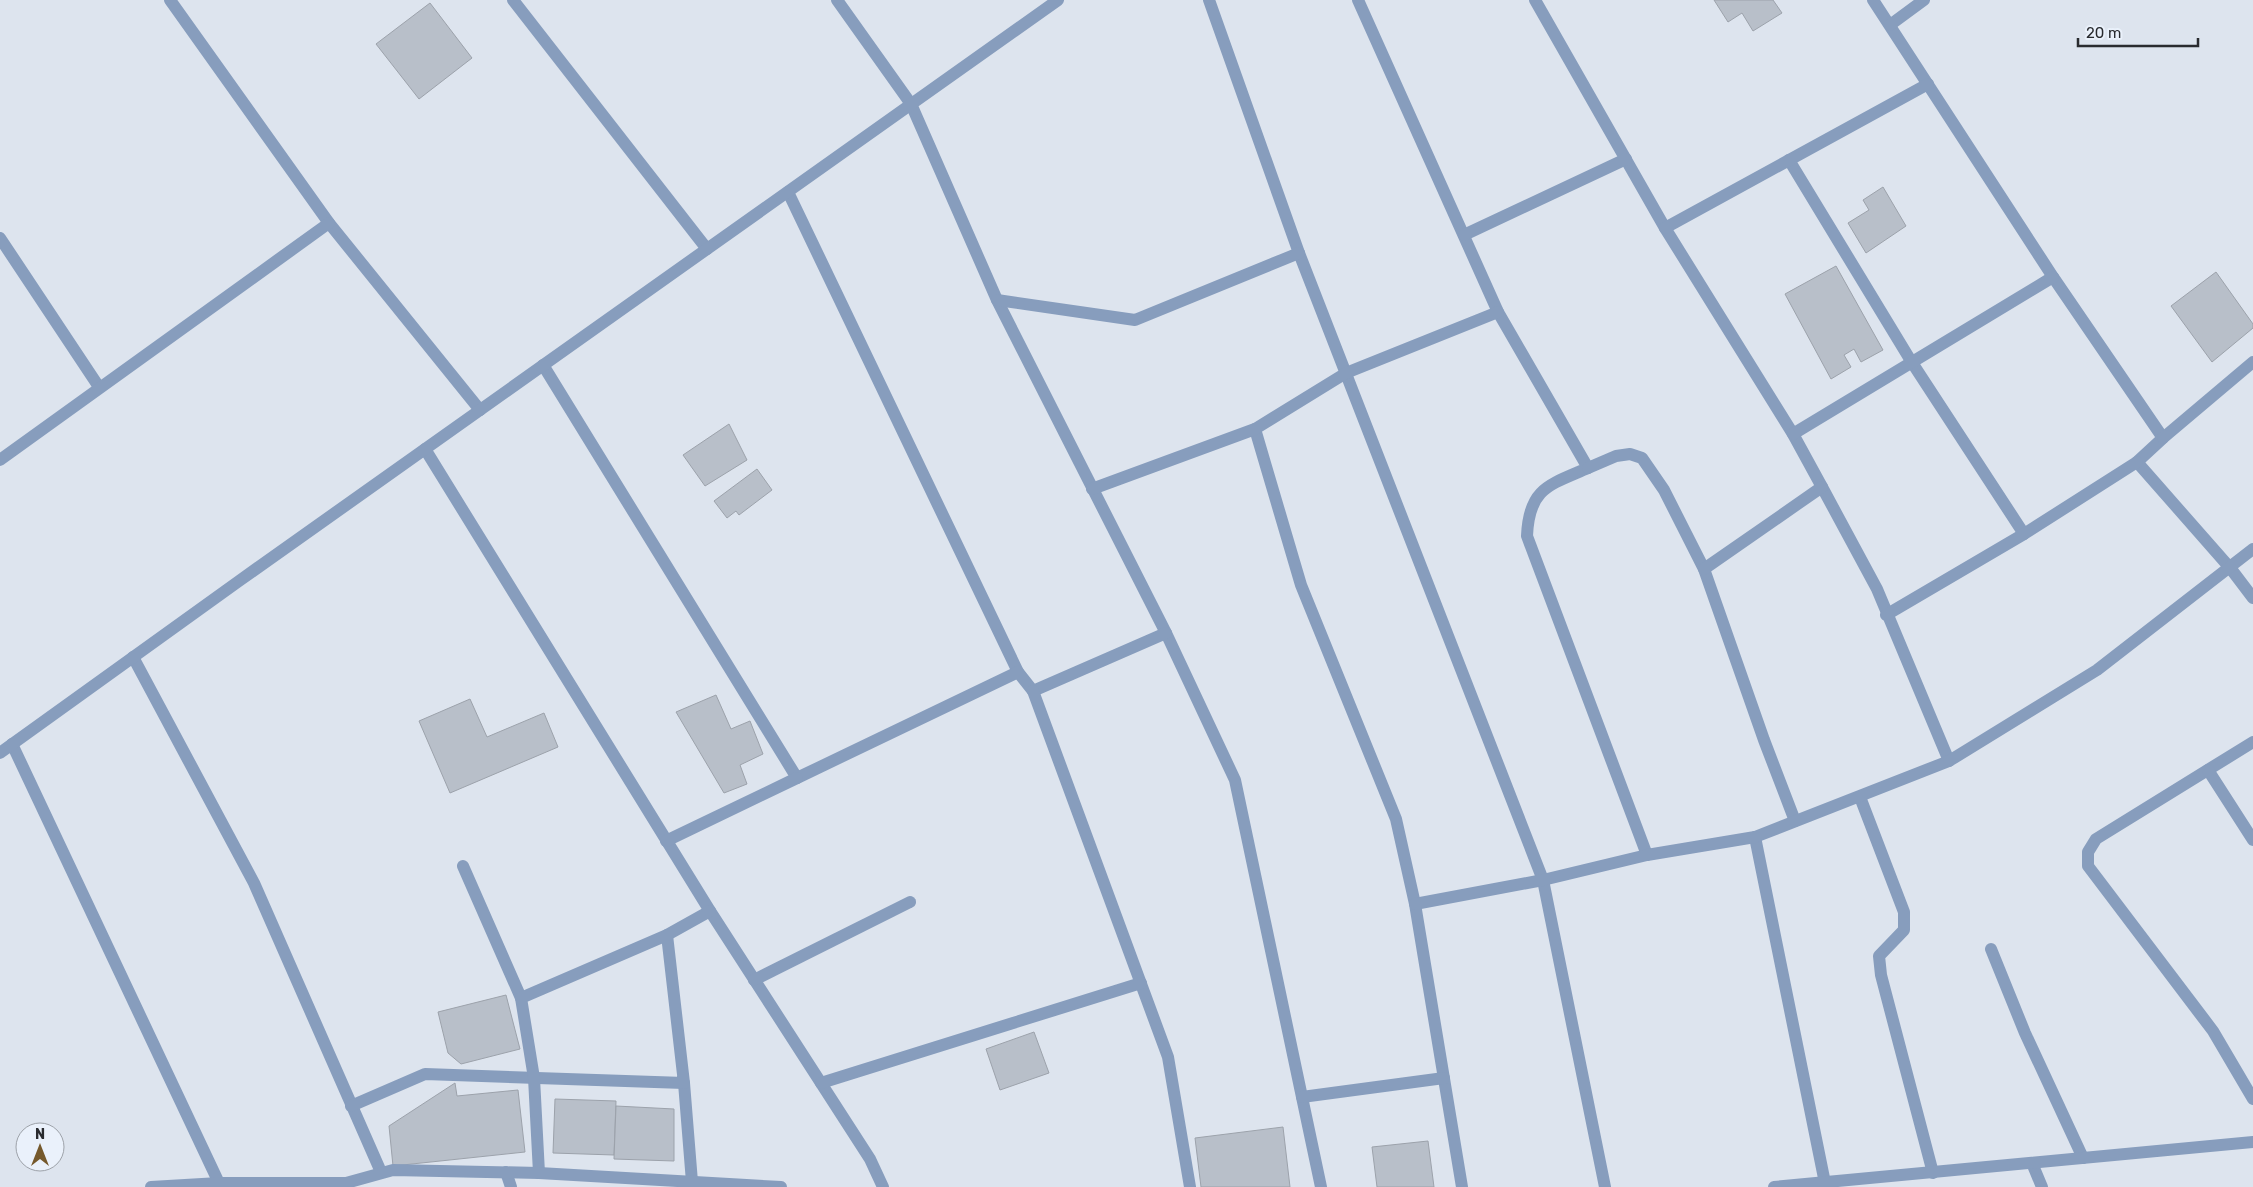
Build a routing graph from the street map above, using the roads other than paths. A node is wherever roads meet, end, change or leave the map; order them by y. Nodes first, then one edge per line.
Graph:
1 (170, 0) edge
2 (513, 0) edge
3 (837, 0) edge
4 (1058, 0) edge
5 (1209, 0) edge
6 (1358, 0) edge
7 (1535, 0) edge
8 (1874, 0) edge
9 (1924, 0) edge
10 (1890, 25) junction
11 (1928, 84) junction
12 (911, 104) junction
13 (1626, 159) junction
14 (1789, 160) junction
15 (788, 192) junction
16 (329, 223) junction
17 (1665, 228) junction
18 (1464, 235) junction
19 (0, 238) edge
20 (707, 249) junction
21 (1299, 253) junction
22 (2053, 277) junction
23 (997, 300) junction
24 (1498, 312) junction
25 (1911, 361) junction
26 (2253, 362) edge
27 (543, 365) junction
28 (1346, 373) junction
29 (99, 387) junction
30 (480, 410) junction
31 (1255, 429) junction
32 (1793, 434) junction
33 (2163, 438) junction
34 (425, 449) junction
35 (0, 460) edge
36 (2136, 462) junction
37 (1588, 468) junction
38 (1822, 487) junction
39 (1092, 489) junction
40 (2024, 534) junction
41 (2253, 549) edge
42 (1704, 569) junction
43 (2230, 569) junction
44 (2253, 598) edge
45 (1886, 614) junction
46 (1166, 633) junction
47 (133, 657) junction
48 (1018, 672) junction
49 (1033, 691) junction
50 (2253, 742) edge
51 (12, 744) junction
52 (0, 753) edge
53 (1949, 761) junction
54 (2208, 770) junction
55 (797, 778) junction
56 (1860, 797) junction
57 (1794, 821) junction
58 (1755, 837) junction
59 (666, 840) junction
60 (2253, 840) edge
61 (1647, 855) junction
62 (462, 866) dead end
63 (1543, 880) junction
64 (910, 902) dead end
65 (1415, 904) junction
66 (710, 912) junction
67 (667, 935) junction
68 (1991, 949) dead end
69 (754, 980) junction
70 (1141, 983) junction
71 (521, 998) junction
72 (534, 1078) junction
73 (1444, 1078) junction
74 (684, 1083) junction
75 (821, 1083) junction
76 (1302, 1097) junction
77 (2253, 1099) edge
78 (351, 1106) junction
79 (2253, 1142) edge
80 (2083, 1158) junction
81 (2032, 1163) junction
82 (381, 1172) junction
83 (506, 1172) junction
84 (539, 1173) junction
85 (1933, 1173) junction
86 (692, 1182) junction
87 (219, 1183) junction
88 (649, 1183) edge
89 (1825, 1183) junction
90 (347, 1185) edge
91 (187, 1186) edge
92 (761, 1186) edge
93 (151, 1187) edge
94 (511, 1187) edge
95 (782, 1187) edge
96 (883, 1187) edge
97 (1190, 1187) edge
98 (1321, 1187) edge
99 (1462, 1187) edge
100 (1605, 1187) edge
101 (1774, 1187) edge
102 (2042, 1187) edge

1 - 16 street
2 - 20 street
3 - 12 street
4 - 12 street
5 - 21 street
6 - 18 street
7 - 13 street
8 - 10 street
9 - 10 street
10 - 11 street
11 - 14 street
11 - 22 street
12 - 15 street
12 - 23 street
13 - 17 street
13 - 18 street
14 - 17 street
14 - 25 street
15 - 20 street
15 - 48 street
16 - 29 street
16 - 30 street
17 - 32 street
18 - 24 street
19 - 29 street
20 - 27 street
21 - 23 street
21 - 28 street
22 - 25 street
22 - 33 street
23 - 39 street
24 - 28 street
24 - 37 street
25 - 32 street
25 - 40 street
26 - 33 street
27 - 30 street
27 - 55 street
28 - 31 street
28 - 63 street
29 - 35 street
30 - 34 street
31 - 39 street
31 - 65 street
32 - 38 street
33 - 36 street
34 - 47 street
34 - 59 street
36 - 40 street
36 - 43 street
37 - 42 street
37 - 61 street
38 - 42 street
38 - 45 street
39 - 46 street
40 - 45 street
41 - 43 street
42 - 57 street
43 - 44 street
43 - 53 street
45 - 53 street
46 - 49 street
46 - 76 street
47 - 51 street
47 - 78 street
48 - 49 street
48 - 55 street
49 - 70 street
50 - 54 street
51 - 52 street
51 - 87 street
53 - 56 street
54 - 60 street
54 - 77 street
55 - 59 street
56 - 57 street
56 - 85 street
57 - 58 street
58 - 61 street
58 - 89 street
59 - 66 street
61 - 63 street
62 - 71 street
63 - 65 street
63 - 100 street
64 - 69 street
65 - 73 street
66 - 67 street
66 - 69 street
67 - 71 street
67 - 74 street
68 - 80 street
69 - 75 street
70 - 75 street
70 - 97 street
71 - 72 street
72 - 74 street
72 - 78 street
72 - 84 street
73 - 76 street
73 - 99 street
74 - 86 street
75 - 96 street
76 - 98 street
78 - 82 street
79 - 80 street
80 - 81 street
81 - 85 street
81 - 102 street
82 - 83 street
82 - 90 street
83 - 84 street
83 - 94 street
84 - 88 street
85 - 89 street
86 - 88 street
86 - 92 street
87 - 90 street
87 - 91 street
89 - 101 street
91 - 93 street
92 - 95 street

